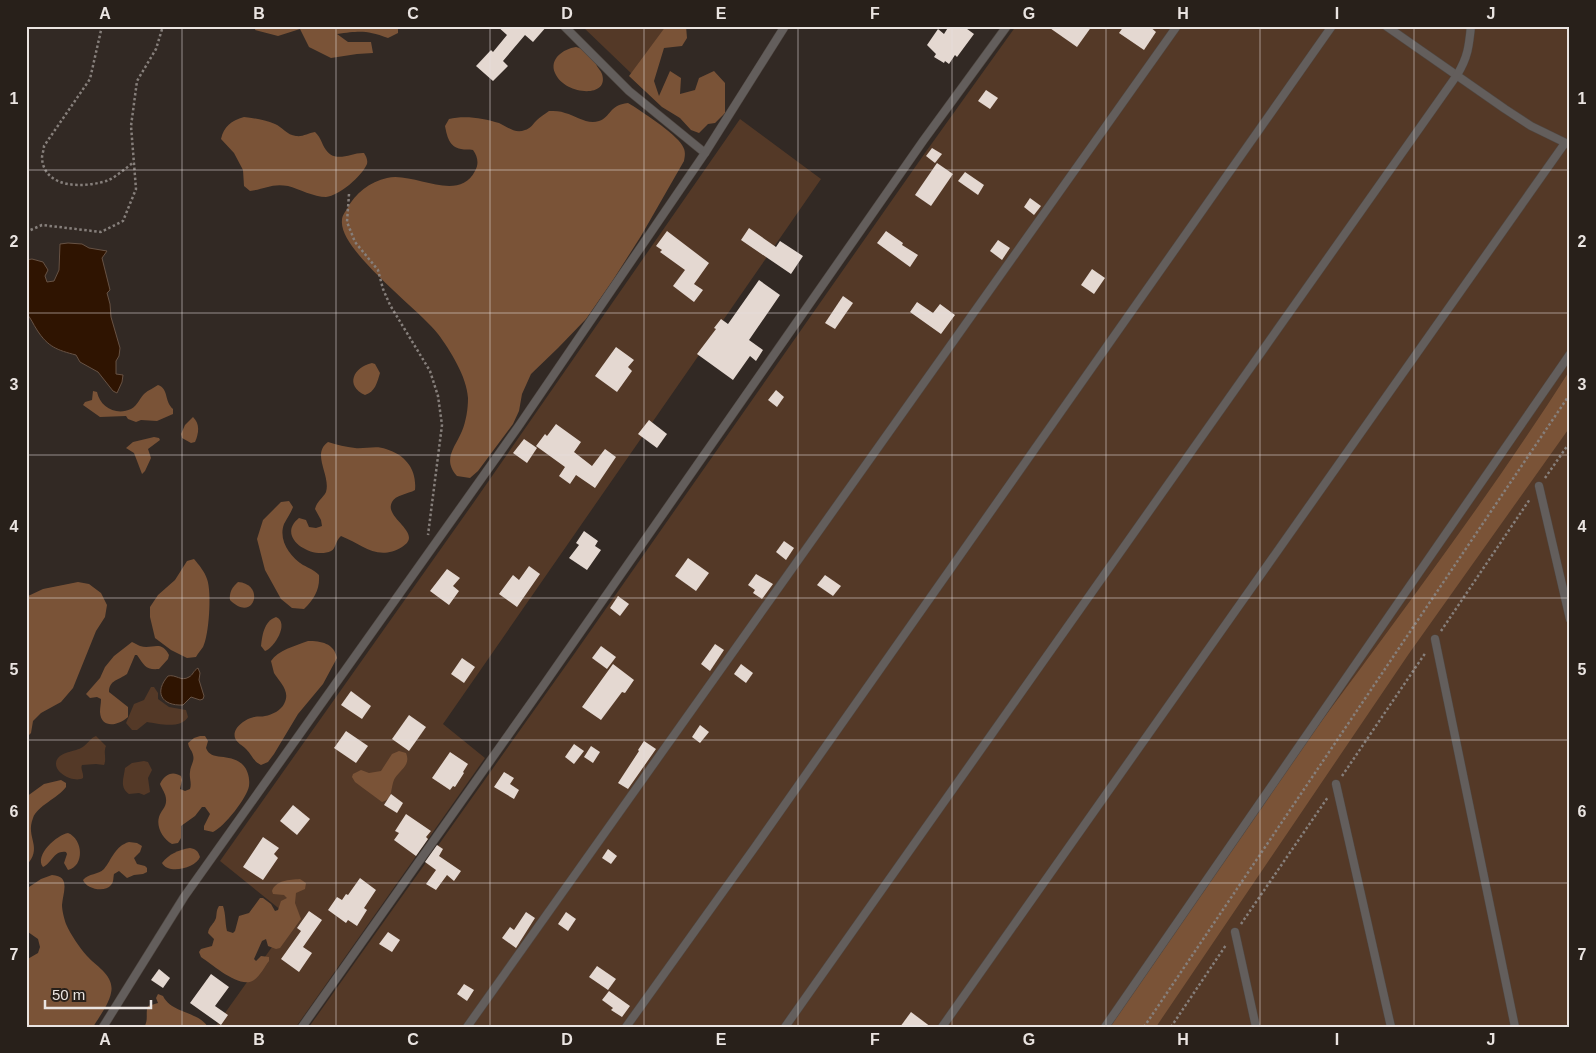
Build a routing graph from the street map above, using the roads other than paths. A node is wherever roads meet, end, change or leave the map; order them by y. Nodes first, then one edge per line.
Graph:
1 (564, 26) edge
2 (785, 26) edge
3 (1007, 26) edge
4 (1177, 26) edge
5 (1332, 26) edge
6 (1386, 26) edge
7 (1471, 26) edge
8 (1457, 75) junction
9 (1567, 144) edge
10 (705, 153) junction
11 (1570, 354) edge
12 (1539, 486) road end
13 (1570, 619) edge
14 (1436, 639) road end
15 (1336, 784) road end
16 (1235, 932) road end
17 (103, 1027) edge
18 (302, 1027) edge
19 (467, 1027) edge
20 (626, 1027) edge
21 (785, 1027) edge
22 (942, 1027) edge
23 (1105, 1027) edge
24 (1256, 1027) edge
25 (1391, 1027) edge
26 (1516, 1027) edge

1 - 10 lane
2 - 10 lane
3 - 18 lane
4 - 19 lane
5 - 20 lane
6 - 8 lane
7 - 8 lane
8 - 9 lane
8 - 21 lane
9 - 22 lane
10 - 17 lane
11 - 23 lane
12 - 13 lane
14 - 26 lane
15 - 25 lane
16 - 24 lane

